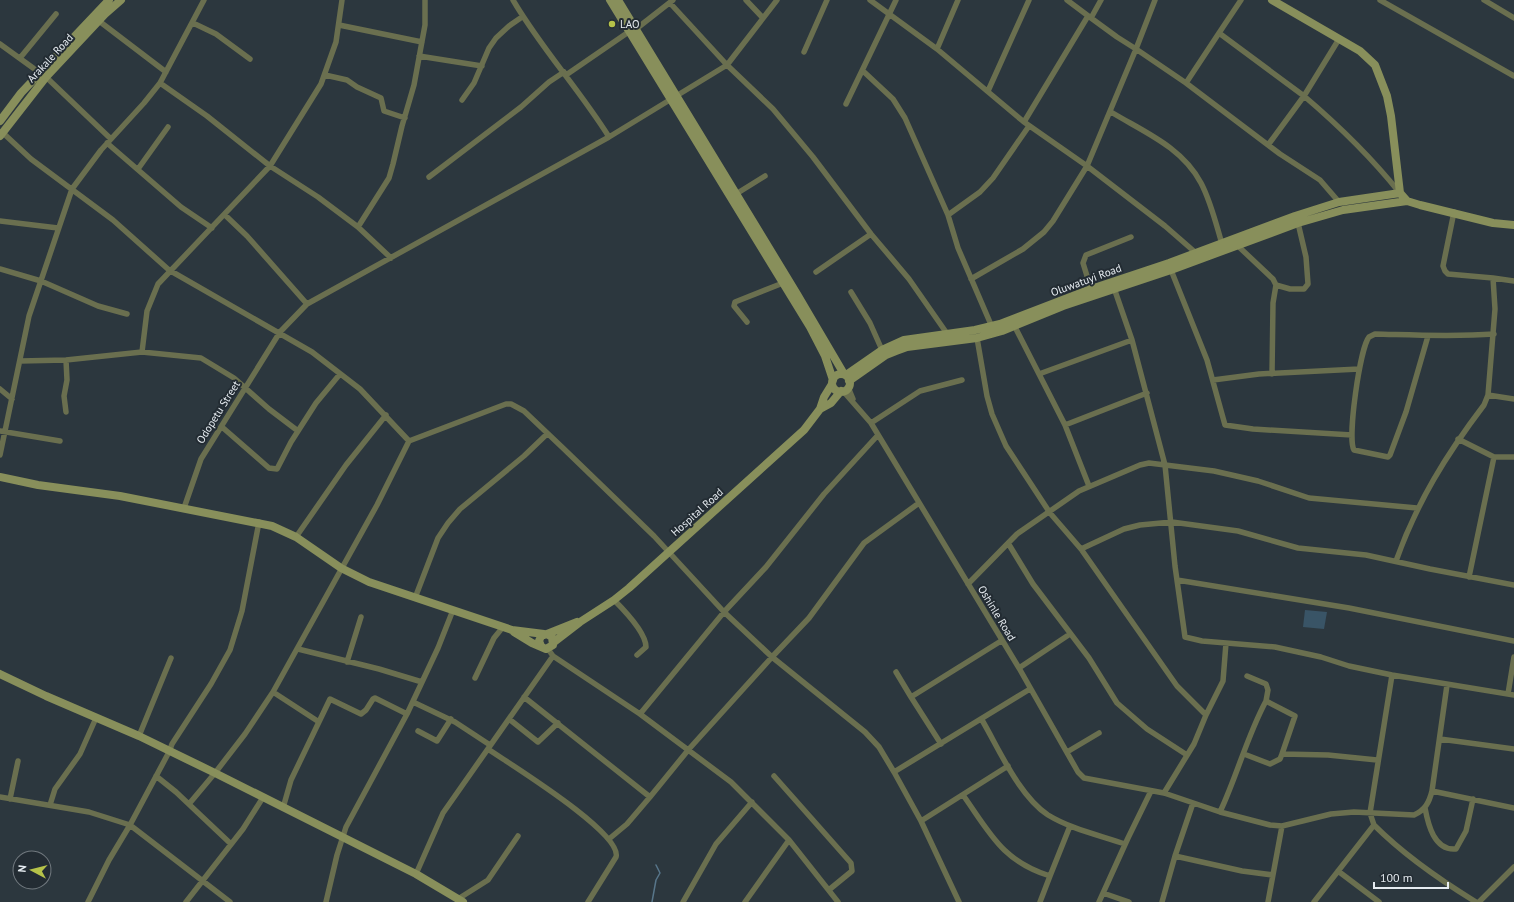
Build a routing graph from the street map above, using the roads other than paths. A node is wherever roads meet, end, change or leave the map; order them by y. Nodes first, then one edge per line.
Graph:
1 (109, 0) edge
2 (121, 0) edge
3 (204, 0) edge
4 (342, 0) edge
5 (425, 0) edge
6 (512, 0) edge
7 (610, 0) edge
8 (618, 0) edge
9 (746, 0) edge
10 (777, 0) edge
11 (827, 0) edge
12 (870, 0) edge
13 (896, 0) edge
14 (958, 0) edge
15 (1029, 0) edge
16 (1067, 0) edge
17 (1101, 0) edge
18 (1155, 0) edge
19 (1241, 0) edge
20 (1272, 0) edge
21 (1380, 0) edge
22 (1484, 0) edge
23 (672, 1) edge
24 (889, 13) junction
25 (56, 14) dead end
26 (522, 17) junction
27 (1090, 17) junction
28 (763, 18) junction
29 (1514, 18) edge
30 (99, 21) junction
31 (193, 23) junction
32 (339, 25) junction
33 (632, 31) junction
34 (1219, 33) junction
35 (1339, 39) junction
36 (422, 42) junction
37 (0, 44) edge
38 (938, 49) junction
39 (1136, 49) junction
40 (804, 52) dead end
41 (419, 56) junction
42 (20, 58) junction
43 (250, 58) dead end
44 (727, 65) junction
45 (482, 66) junction
46 (863, 71) junction
47 (166, 72) junction
48 (565, 74) junction
49 (43, 75) junction
50 (325, 75) junction
51 (1514, 76) edge
52 (160, 83) junction
53 (1186, 83) junction
54 (988, 91) junction
55 (1304, 96) junction
56 (674, 98) junction
57 (462, 100) dead end
58 (846, 104) dead end
59 (1111, 112) junction
60 (405, 118) junction
61 (0, 121) edge
62 (1027, 124) junction
63 (168, 126) dead end
64 (1, 134) edge
65 (609, 136) junction
66 (111, 139) junction
67 (107, 144) junction
68 (1268, 145) junction
69 (270, 166) junction
70 (1087, 166) junction
71 (138, 169) junction
72 (429, 176) dead end
73 (765, 176) dead end
74 (72, 189) junction
75 (736, 194) junction
76 (1400, 194) junction
77 (1407, 201) junction
78 (1339, 202) junction
79 (1454, 212) junction
80 (225, 215) junction
81 (948, 215) junction
82 (1297, 219) junction
83 (0, 221) edge
84 (1514, 226) edge
85 (358, 227) junction
86 (58, 228) junction
87 (212, 228) junction
88 (871, 234) junction
89 (1131, 237) dead end
90 (1222, 244) junction
91 (1238, 246) junction
92 (1196, 253) junction
93 (391, 258) junction
94 (0, 269) edge
95 (169, 270) junction
96 (1171, 270) junction
97 (816, 272) dead end
98 (1493, 278) junction
99 (971, 279) junction
100 (40, 281) junction
101 (1514, 281) edge
102 (783, 283) junction
103 (1276, 285) junction
104 (1114, 288) junction
105 (1091, 289) junction
106 (851, 292) dead end
107 (307, 304) junction
108 (127, 314) dead end
109 (747, 322) dead end
110 (992, 327) junction
111 (1015, 327) junction
112 (280, 332) junction
113 (1494, 334) junction
114 (948, 335) junction
115 (1428, 336) junction
116 (977, 338) junction
117 (1132, 340) junction
118 (142, 352) junction
119 (884, 353) junction
120 (66, 360) junction
121 (20, 361) junction
122 (1359, 369) junction
123 (340, 374) junction
124 (1038, 374) junction
125 (1272, 374) junction
126 (962, 380) dead end
127 (1213, 380) junction
128 (832, 382) junction
129 (845, 383) junction
130 (15, 386) junction
131 (246, 388) junction
132 (1, 390) edge
133 (1147, 393) junction
134 (1488, 394) junction
135 (12, 399) junction
136 (1514, 399) edge
137 (820, 409) junction
138 (66, 412) dead end
139 (386, 415) junction
140 (871, 424) junction
141 (1065, 425) junction
142 (222, 427) junction
143 (3, 431) edge
144 (298, 431) junction
145 (547, 434) junction
146 (878, 435) junction
147 (1352, 435) junction
148 (1458, 439) junction
149 (60, 441) dead end
150 (409, 441) junction
151 (0, 455) edge
152 (1494, 457) junction
153 (1514, 457) edge
154 (1165, 465) junction
155 (0, 477) edge
156 (1089, 486) junction
157 (919, 503) junction
158 (184, 508) junction
159 (1417, 508) junction
160 (1050, 512) junction
161 (259, 522) junction
162 (1172, 522) junction
163 (296, 537) junction
164 (1008, 543) junction
165 (1081, 550) junction
166 (669, 552) junction
167 (1396, 561) junction
168 (341, 568) junction
169 (1469, 577) junction
170 (1177, 580) junction
171 (968, 584) junction
172 (1514, 585) edge
173 (415, 598) junction
174 (614, 600) junction
175 (453, 610) junction
176 (724, 612) junction
177 (361, 617) dead end
178 (580, 622) junction
179 (503, 627) junction
180 (512, 630) junction
181 (546, 634) junction
182 (1070, 634) junction
183 (1001, 641) junction
184 (1514, 641) edge
185 (1226, 643) junction
186 (548, 646) junction
187 (298, 649) junction
188 (637, 655) dead end
189 (553, 656) junction
190 (772, 657) junction
191 (1514, 657) edge
192 (171, 658) dead end
193 (347, 662) junction
194 (1019, 668) junction
195 (896, 672) dead end
196 (0, 674) edge
197 (1392, 675) junction
198 (1247, 676) dead end
199 (475, 678) dead end
200 (422, 682) junction
201 (1447, 686) junction
202 (1030, 689) junction
203 (273, 692) junction
204 (1511, 694) edge
205 (524, 697) junction
206 (910, 697) junction
207 (1266, 701) junction
208 (413, 702) junction
209 (407, 714) junction
210 (640, 714) junction
211 (1206, 715) junction
212 (96, 718) junction
213 (509, 718) junction
214 (451, 720) junction
215 (982, 720) junction
216 (319, 722) junction
217 (558, 723) junction
218 (418, 731) dead end
219 (1099, 733) dead end
220 (139, 736) junction
221 (1440, 739) junction
222 (941, 744) junction
223 (489, 747) junction
224 (689, 749) junction
225 (1514, 749) edge
226 (169, 752) junction
227 (1067, 752) junction
228 (1244, 754) junction
229 (1282, 754) junction
230 (1187, 755) junction
231 (1377, 760) junction
232 (18, 761) dead end
233 (1008, 766) junction
234 (894, 772) junction
235 (215, 773) junction
236 (156, 776) junction
237 (774, 776) dead end
238 (1151, 791) junction
239 (1432, 791) junction
240 (1164, 793) junction
241 (963, 795) junction
242 (0, 797) edge
243 (650, 797) junction
244 (10, 799) junction
245 (262, 799) junction
246 (1473, 799) junction
247 (752, 802) junction
248 (1193, 803) junction
249 (189, 804) junction
250 (50, 805) junction
251 (283, 808) junction
252 (1424, 808) junction
253 (1514, 808) edge
254 (1220, 812) junction
255 (1370, 813) junction
256 (921, 821) junction
257 (130, 825) junction
258 (1374, 825) junction
259 (1070, 826) junction
260 (1282, 826) junction
261 (518, 836) dead end
262 (342, 838) junction
263 (609, 839) junction
264 (789, 840) junction
265 (231, 844) junction
266 (1125, 844) junction
267 (1175, 856) junction
268 (1514, 867) edge
269 (1338, 871) junction
270 (416, 874) junction
271 (1273, 875) junction
272 (1050, 876) junction
273 (201, 881) junction
274 (830, 889) junction
275 (1103, 893) junction
276 (460, 901) edge
277 (88, 902) edge
278 (186, 902) edge
279 (230, 902) edge
280 (326, 902) edge
281 (588, 902) edge
282 (683, 902) edge
283 (745, 902) edge
284 (838, 902) edge
285 (958, 902) edge
286 (1040, 902) edge
287 (1099, 902) edge
288 (1129, 902) edge
289 (1162, 902) edge
290 (1268, 902) edge
291 (1314, 902) edge
292 (1379, 902) edge
293 (1477, 902) edge

1 - 49 street, Arakale Road
2 - 30 street, Arakale Road
3 - 31 street
4 - 32 street
5 - 36 street
6 - 26 street
7 - 33 street
8 - 33 street
9 - 28 street
10 - 28 street
11 - 40 street
12 - 24 street
13 - 24 street
14 - 38 street
15 - 54 street
16 - 27 street
17 - 27 street
18 - 39 street
19 - 34 street
20 - 35 street
21 - 51 street
22 - 29 street
23 - 33 street
23 - 44 street
24 - 38 street
24 - 46 street
25 - 42 street
26 - 45 street
26 - 48 street
27 - 39 street
27 - 62 street
28 - 44 street
30 - 47 street
30 - 49 street, Arakale Road
31 - 43 street
31 - 47 street
32 - 36 street
32 - 50 street
33 - 48 street
33 - 56 street
34 - 53 street
34 - 55 street
35 - 55 street
35 - 76 street
36 - 41 street
37 - 42 street
38 - 54 street
39 - 53 street
39 - 59 street
41 - 45 street
41 - 60 street
42 - 49 street
44 - 56 street, Odopetu Street
44 - 88 street
45 - 57 street
46 - 58 street
46 - 81 street
47 - 52 street
48 - 65 street
48 - 72 street
49 - 61 street, Arakale Road
49 - 64 street, Arakale Road
49 - 66 street
50 - 60 street
50 - 69 street
52 - 66 street
52 - 69 street
53 - 68 street
54 - 62 street
55 - 68 street
55 - 76 street
56 - 65 street, Odopetu Street
56 - 75 street
56 - 102 street
59 - 70 street
59 - 90 street
60 - 85 street
62 - 70 street
62 - 81 street
63 - 71 street
64 - 74 street
65 - 93 street, Odopetu Street
66 - 67 street
67 - 71 street
67 - 74 street
68 - 78 street
69 - 80 street
69 - 85 street
70 - 92 street
70 - 99 street
71 - 87 street
73 - 75 street
74 - 86 street
74 - 95 street
75 - 129 street
76 - 77 street
76 - 78 street
77 - 79 street
77 - 82 street
78 - 82 street
79 - 84 street
79 - 98 street
80 - 87 street
80 - 107 street
81 - 99 street
82 - 90 street, Oluwatuyi Road
82 - 91 street, Oluwatuyi Road
82 - 103 street
83 - 86 street
85 - 93 street
86 - 100 street
87 - 95 street
88 - 97 street
88 - 114 street
89 - 105 street
90 - 92 street, Oluwatuyi Road
91 - 96 street, Oluwatuyi Road
91 - 103 street
92 - 105 street, Oluwatuyi Road
93 - 107 street, Odopetu Street
94 - 100 street
95 - 112 street
95 - 118 street
96 - 104 street, Oluwatuyi Road
96 - 127 street
98 - 101 street
98 - 113 street
99 - 110 street
100 - 108 street
100 - 121 street
102 - 109 street
102 - 128 street
103 - 125 street
104 - 111 street, Oluwatuyi Road
104 - 117 street
105 - 110 street, Oluwatuyi Road
106 - 119 street
107 - 112 street, Odopetu Street
110 - 114 street, Oluwatuyi Road
111 - 116 street, Oluwatuyi Road
111 - 124 street
112 - 123 street
112 - 131 street, Odopetu Street
113 - 115 street
113 - 134 street
114 - 119 street, Oluwatuyi Road
115 - 122 street
115 - 147 street
116 - 119 street, Oluwatuyi Road
116 - 160 street
117 - 124 street
117 - 133 street
118 - 120 street
118 - 131 street
119 - 129 street
120 - 121 street
120 - 138 street
121 - 130 street
122 - 125 street
122 - 147 street
123 - 139 street
123 - 144 street
124 - 141 street
125 - 127 street
126 - 140 street
127 - 147 street
128 - 129 street
128 - 129 street
128 - 137 street
129 - 137 street
129 - 140 street, Oshinle Road
130 - 132 street
130 - 135 street
131 - 142 street, Odopetu Street
131 - 144 street
132 - 135 street
133 - 141 street
133 - 154 street
134 - 136 street
134 - 148 street
135 - 143 street
137 - 166 street, Hospital Road
139 - 150 street
139 - 163 street
140 - 146 street, Oshinle Road
141 - 156 street
142 - 144 street
142 - 158 street, Odopetu Street
143 - 149 street
143 - 151 street
145 - 150 street
145 - 166 street
145 - 173 street
146 - 157 street, Oshinle Road
146 - 176 street
148 - 152 street
148 - 159 street
150 - 168 street
152 - 153 street
152 - 169 street
154 - 156 street
154 - 159 street
154 - 162 street
155 - 158 street
156 - 160 street
157 - 171 street, Oshinle Road
157 - 190 street
158 - 161 street
159 - 167 street
160 - 164 street
160 - 165 street
161 - 163 street
161 - 226 street
162 - 165 street
162 - 167 street
162 - 170 street
163 - 168 street
164 - 171 street
164 - 182 street
165 - 211 street
166 - 174 street, Hospital Road
166 - 176 street
167 - 169 street
168 - 173 street
168 - 187 street
169 - 172 street
170 - 184 street
170 - 185 street
171 - 183 street, Oshinle Road
173 - 175 street
174 - 178 street, Hospital Road
174 - 188 street
175 - 179 street
175 - 200 street
176 - 190 street
176 - 210 street
177 - 193 street
178 - 181 street
178 - 186 street
179 - 180 street
179 - 199 street
180 - 181 street
180 - 186 street
181 - 186 street
181 - 186 street
182 - 194 street
182 - 230 street
183 - 194 street, Oshinle Road
183 - 206 street
185 - 197 street
185 - 211 street
186 - 189 street
187 - 193 street
187 - 203 street
189 - 205 street
189 - 210 street
190 - 224 street
190 - 234 street
191 - 204 street
192 - 220 street
193 - 200 street
194 - 202 street, Oshinle Road
195 - 206 street
196 - 212 street
197 - 201 street
197 - 231 street
198 - 207 street
200 - 208 street
201 - 204 street
201 - 221 street
202 - 215 street
202 - 227 street, Oshinle Road
203 - 216 street
203 - 235 street
205 - 213 street
205 - 217 street
206 - 222 street
207 - 228 street
207 - 229 street
208 - 209 street
208 - 214 street
209 - 216 street
209 - 262 street
210 - 224 street
211 - 230 street
212 - 220 street
212 - 250 street
213 - 217 street
213 - 223 street
214 - 218 street
214 - 223 street
215 - 222 street
215 - 233 street
216 - 251 street
217 - 243 street
219 - 227 street
220 - 226 street
221 - 225 street
221 - 239 street
222 - 234 street
223 - 263 street
223 - 270 street
224 - 243 street
224 - 247 street
226 - 235 street
226 - 236 street
227 - 238 street, Oshinle Road
228 - 229 street
228 - 254 street
229 - 231 street
230 - 240 street
231 - 255 street
232 - 244 street
233 - 241 street
233 - 259 street
234 - 256 street
235 - 245 street
235 - 249 street
236 - 249 street
236 - 257 street
237 - 274 street
238 - 240 street, Oshinle Road
238 - 266 street
239 - 246 street
239 - 252 street
240 - 248 street, Oshinle Road
241 - 256 street
241 - 272 street
242 - 244 street
243 - 263 street
244 - 250 street
245 - 251 street
245 - 265 street
246 - 252 street
246 - 253 street
247 - 264 street
247 - 282 street
248 - 254 street, Oshinle Road
248 - 267 street
249 - 265 street
250 - 257 street
251 - 262 street
252 - 255 street
254 - 260 street, Oshinle Road
255 - 258 street
255 - 260 street
256 - 285 street
257 - 273 street
257 - 277 street
258 - 269 street
258 - 293 street
259 - 266 street
259 - 272 street
260 - 271 street
261 - 276 street
262 - 270 street
262 - 280 street
263 - 281 street
264 - 274 street
264 - 283 street
265 - 273 street
266 - 275 street
267 - 271 street
267 - 289 street
268 - 293 street
269 - 291 street
269 - 292 street
270 - 276 street
271 - 290 street
272 - 286 street
273 - 278 street
273 - 279 street
274 - 284 street
275 - 287 street
275 - 288 street

